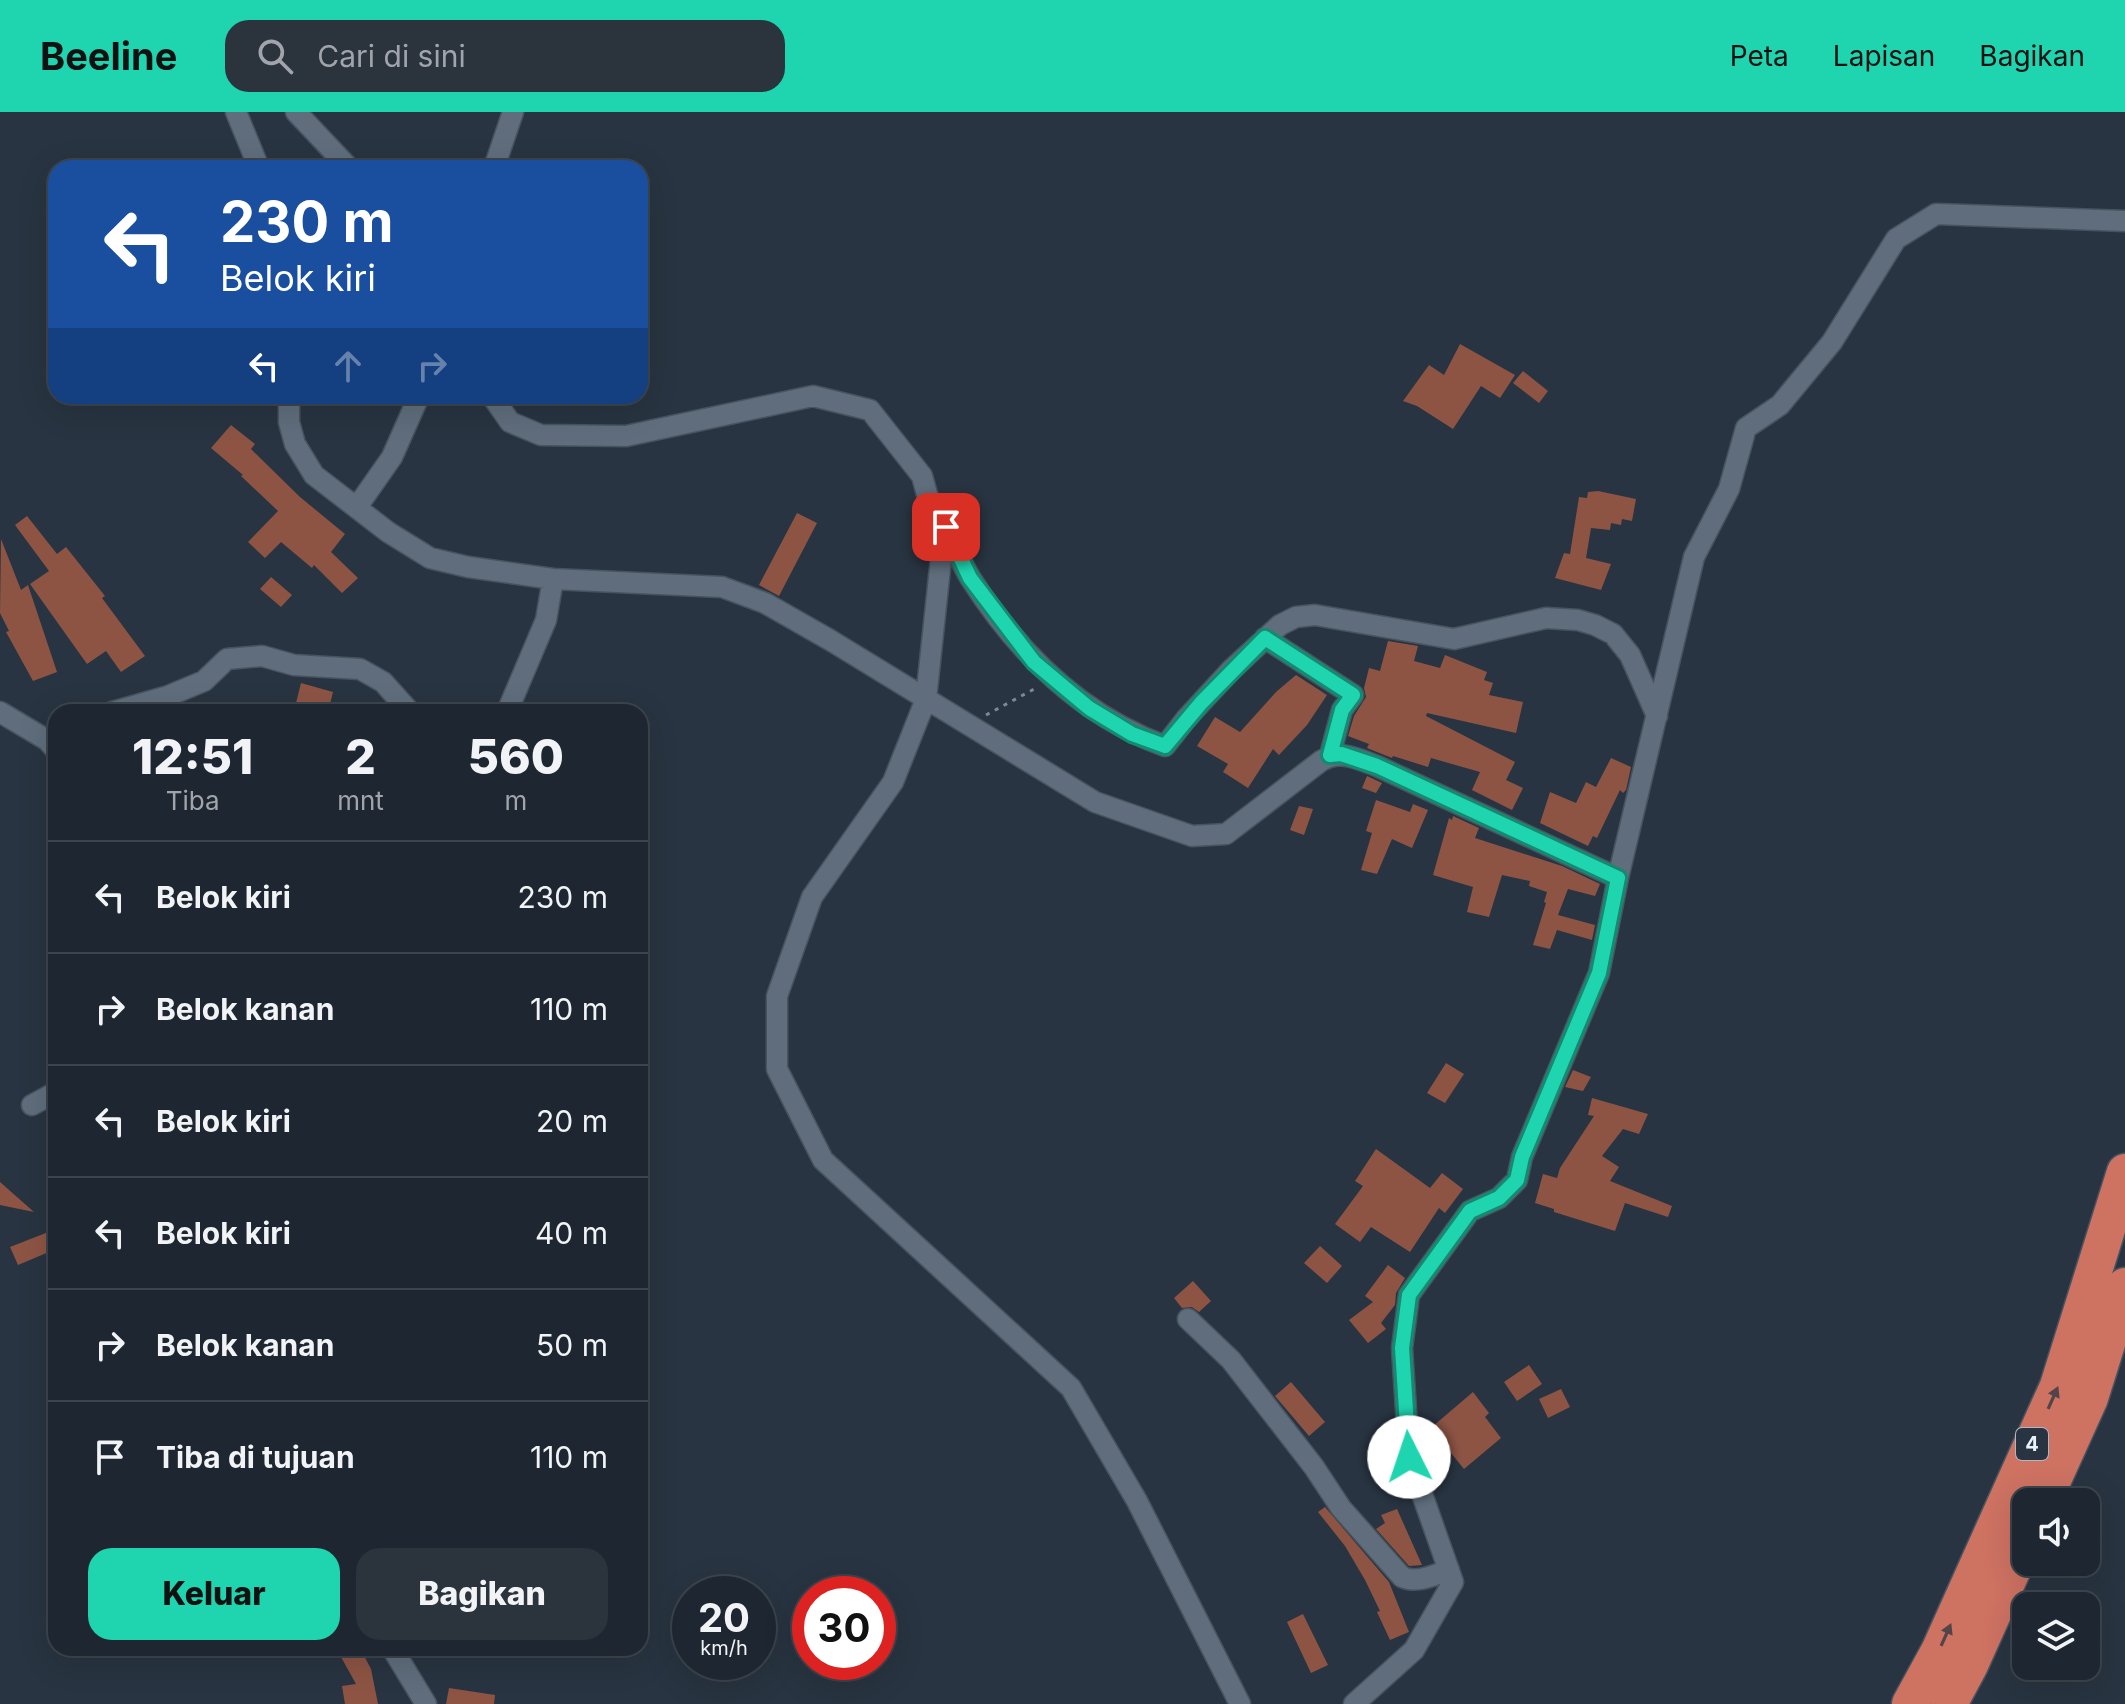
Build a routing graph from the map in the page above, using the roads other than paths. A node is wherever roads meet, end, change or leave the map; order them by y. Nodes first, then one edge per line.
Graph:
1 (236, 112) edge
2 (296, 112) edge
3 (513, 112) edge
4 (256, 160) edge
5 (341, 160) edge
6 (497, 160) edge
7 (2125, 221) edge
8 (289, 404) edge
9 (415, 404) edge
10 (498, 404) edge
11 (922, 476) junction
12 (357, 507) junction
13 (553, 579) junction
14 (1265, 638) junction
15 (926, 699) junction
16 (140, 704) edge
17 (403, 704) edge
18 (510, 704) edge
19 (0, 712) edge
20 (1657, 716) junction
21 (48, 738) edge
22 (1330, 755) junction
23 (1618, 878) junction
24 (48, 1096) edge
25 (32, 1105) dead end
26 (2125, 1172) edge
27 (2125, 1286) edge
28 (1188, 1319) dead end
29 (2049, 1488) edge
30 (1449, 1570) junction
31 (2012, 1571) edge
32 (397, 1656) edge
33 (426, 1704) edge
34 (1240, 1704) edge
35 (1354, 1704) edge
36 (1910, 1704) edge
37 (1949, 1704) edge

1 - 4 street
2 - 5 street
3 - 6 street
7 - 20 street
8 - 12 street
9 - 12 street
10 - 11 street
11 - 14 street
11 - 15 street
12 - 13 street
13 - 15 street
13 - 18 street
14 - 20 street
14 - 22 street
15 - 22 street
15 - 34 street
16 - 17 street
19 - 21 street
20 - 23 street
22 - 23 street
23 - 30 street
24 - 25 street
36 -> 26 highway, 4
27 - 29 highway, 4
28 - 30 street
30 - 35 street
31 - 37 highway
32 - 33 street

